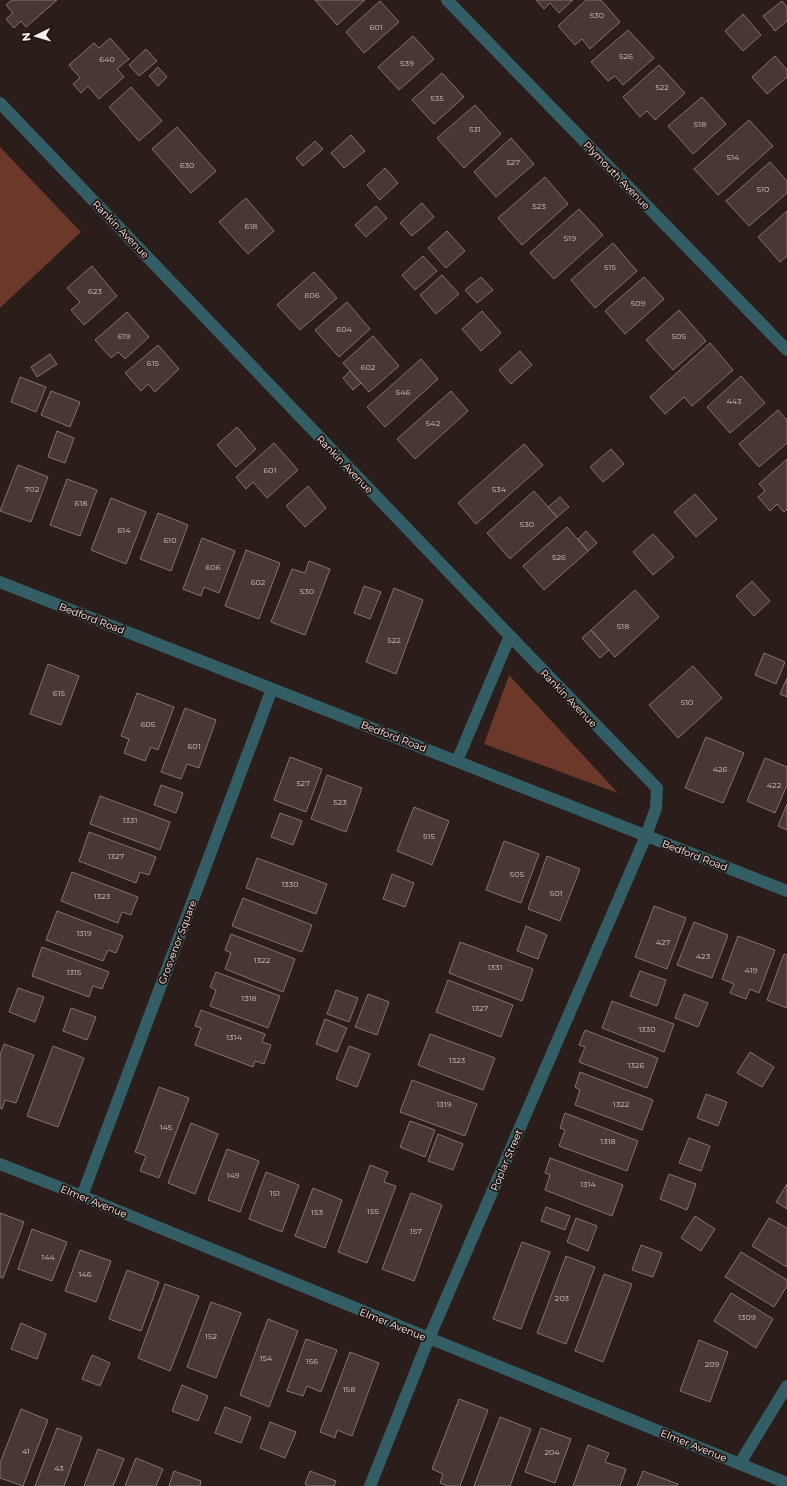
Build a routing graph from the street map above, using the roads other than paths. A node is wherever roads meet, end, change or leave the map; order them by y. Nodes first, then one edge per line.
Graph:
1 (447, 0) edge
2 (0, 102) edge
3 (787, 350) edge
4 (0, 582) edge
5 (510, 636) junction
6 (272, 689) junction
7 (457, 761) junction
8 (646, 836) junction
9 (787, 891) edge
10 (0, 1164) edge
11 (82, 1196) junction
12 (429, 1338) junction
13 (787, 1386) edge
14 (740, 1463) junction
15 (787, 1483) edge
16 (370, 1486) edge

1 - 3 street, Plymouth Avenue
2 - 5 street, Rankin Avenue
4 - 6 street, Bedford Road
5 - 7 street
5 - 8 street, Rankin Avenue
6 - 7 street, Bedford Road
6 - 11 street, Grosvenor Square
7 - 8 street, Bedford Road
8 - 9 street, Bedford Road
8 - 12 street, Poplar Street
10 - 11 street, Elmer Avenue
11 - 12 street, Elmer Avenue
12 - 14 street, Elmer Avenue
12 - 16 street, Poplar Street
13 - 14 street
14 - 15 street, Elmer Avenue

